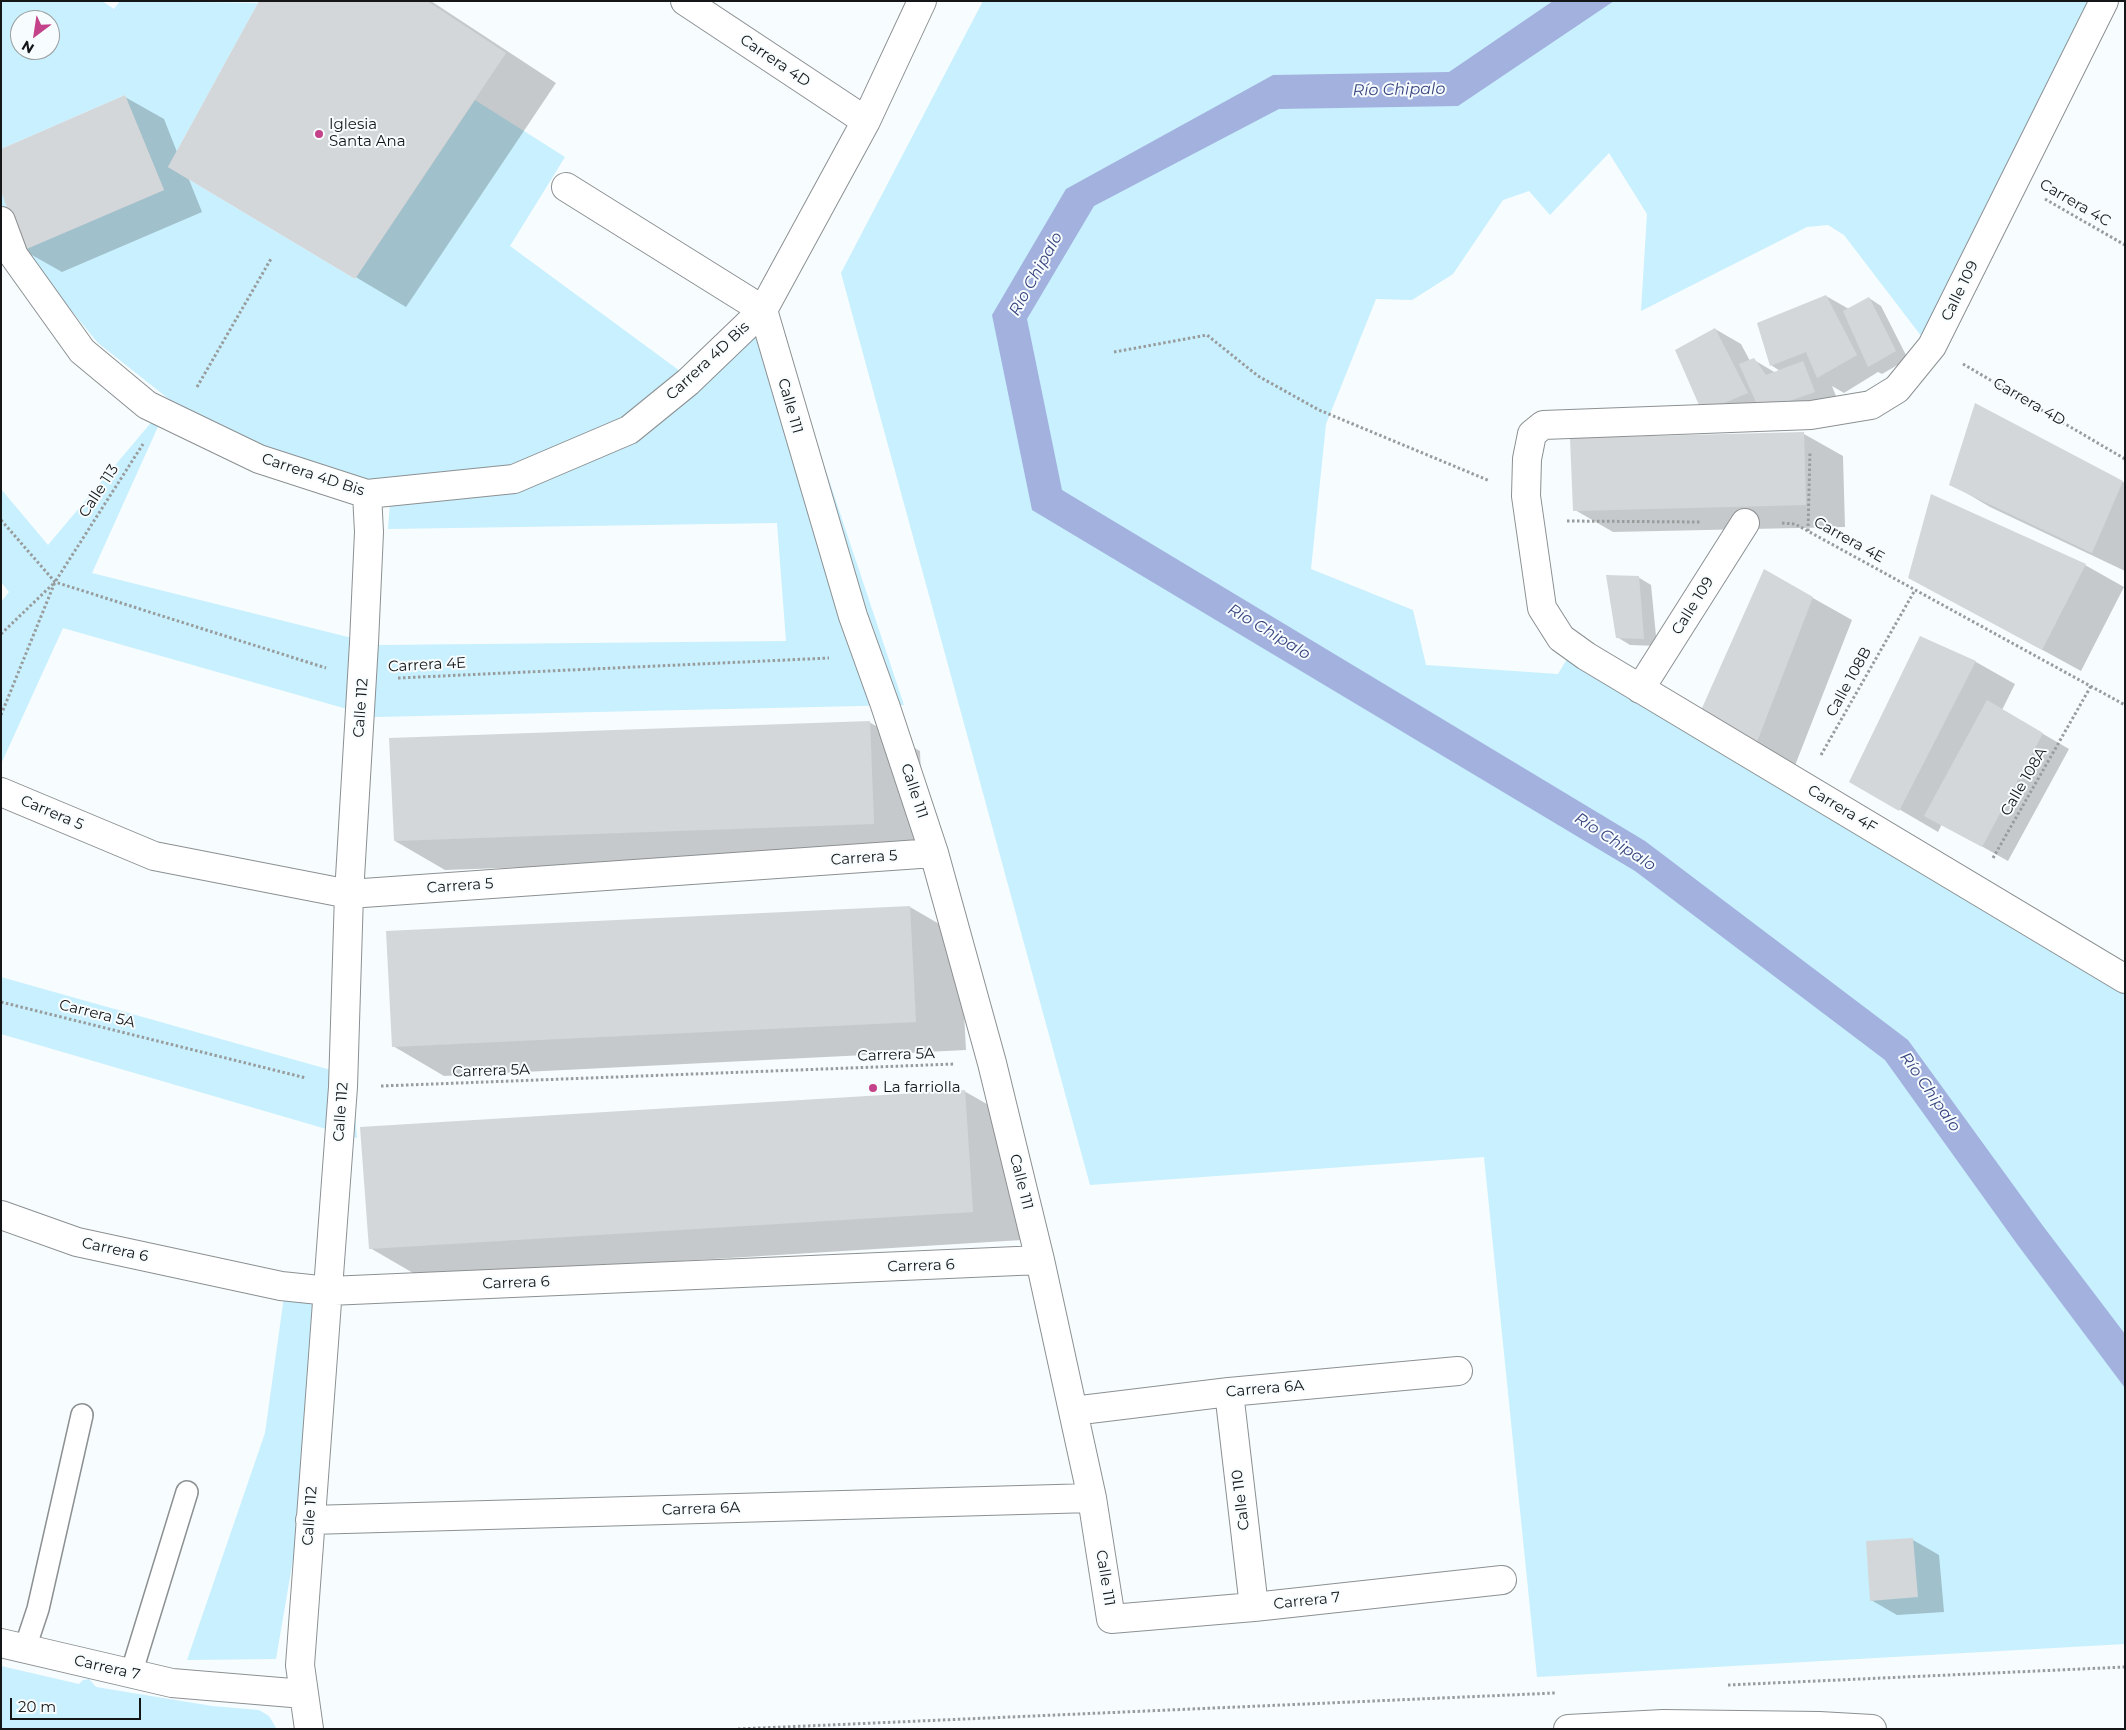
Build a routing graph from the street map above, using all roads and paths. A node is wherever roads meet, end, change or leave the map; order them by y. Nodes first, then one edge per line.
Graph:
1 (685, 1) edge
2 (922, 1) edge
3 (2104, 1) edge
4 (866, 121) junction
5 (2015, 181) junction
6 (566, 187) dead end
7 (1, 221) edge
8 (2125, 245) edge
9 (272, 257) dead end
10 (8, 260) edge
11 (763, 310) junction
12 (1932, 346) junction
13 (1114, 352) dead end
14 (1811, 415) junction
15 (171, 416) junction
16 (2125, 459) edge
17 (367, 494) junction
18 (1527, 508) junction
19 (1, 520) edge
20 (1745, 523) junction
21 (1808, 530) junction
22 (55, 582) junction
23 (1915, 590) junction
24 (1, 634) edge
25 (1561, 638) joint
26 (867, 656) junction
27 (362, 679) junction
28 (2091, 686) junction
29 (1640, 689) junction
30 (2125, 705) edge
31 (1, 715) edge
32 (1804, 786) junction
33 (1, 792) edge
34 (934, 853) junction
35 (1976, 889) junction
36 (349, 894) junction
37 (2125, 979) edge
38 (1, 1002) edge
39 (992, 1063) junction
40 (343, 1087) junction
41 (1, 1215) edge
42 (1040, 1260) junction
43 (329, 1291) junction
44 (1458, 1371) dead end
45 (1229, 1392) junction
46 (1073, 1411) junction
47 (82, 1416) dead end
48 (187, 1492) dead end
49 (1092, 1498) junction
50 (310, 1520) junction
51 (1502, 1580) dead end
52 (1254, 1607) junction
53 (1111, 1619) joint
54 (13, 1645) edge
55 (2125, 1668) edge
56 (131, 1674) junction
57 (1726, 1685) dead end
58 (1556, 1693) dead end
59 (304, 1694) junction
60 (309, 1729) edge
61 (738, 1729) edge
62 (1568, 1729) edge
63 (1872, 1729) edge

1 - 4 street, Carrera 4D
2 - 4 street
3 - 5 street, Calle 109
4 - 11 street
5 - 8 path, Carrera 4C
5 - 12 street, Calle 109
6 - 11 street
7 - 10 street, Carrera 4D Bis
9 - 15 path, Calle 113
10 - 15 street, Carrera 4D Bis
11 - 17 street, Carrera 4D Bis
11 - 26 street, Calle 111
12 - 14 street, Calle 109
12 - 16 path, Carrera 4D
13 - 18 path
14 - 18 street, Calle 109
14 - 21 path
15 - 17 street, Carrera 4D Bis
15 - 22 path, Calle 113
17 - 27 street, Calle 112
18 - 20 path, Carrera 4E
18 - 25 street, Calle 109
19 - 22 path
20 - 21 path, Carrera 4E
20 - 29 street, Calle 109
21 - 23 path, Carrera 4E
22 - 24 path, Calle 113
22 - 27 path, Carrera 4E
22 - 31 path, Calle 113
23 - 28 path, Carrera 4E
23 - 32 path, Calle 108B
25 - 29 street, Carrera 4F
26 - 27 path, Carrera 4E
26 - 34 street, Calle 111
27 - 36 street, Calle 112
28 - 30 path, Carrera 4E
28 - 35 path, Calle 108A
29 - 32 street, Carrera 4F
32 - 35 street, Carrera 4F
33 - 36 street, Carrera 5
34 - 36 street, Carrera 5
34 - 39 street, Calle 111
35 - 37 street, Carrera 4F
36 - 40 street, Calle 112
38 - 40 path, Carrera 5A
39 - 40 path, Carrera 5A
39 - 42 street, Calle 111
40 - 43 street, Calle 112
41 - 43 street, Carrera 6
42 - 43 street, Carrera 6
42 - 46 street, Calle 111
43 - 50 street, Calle 112
44 - 45 street, Carrera 6A
45 - 46 street, Carrera 6A
45 - 52 street, Calle 110
46 - 49 street, Calle 111
47 - 54 lane
48 - 56 lane
49 - 50 street, Carrera 6A
49 - 53 street, Calle 111
50 - 59 street, Calle 112
51 - 52 street, Carrera 7
52 - 53 street, Carrera 7
54 - 56 street, Carrera 7
55 - 57 path
56 - 59 street, Carrera 7
58 - 61 path
59 - 60 street, Calle 112
62 - 63 street

